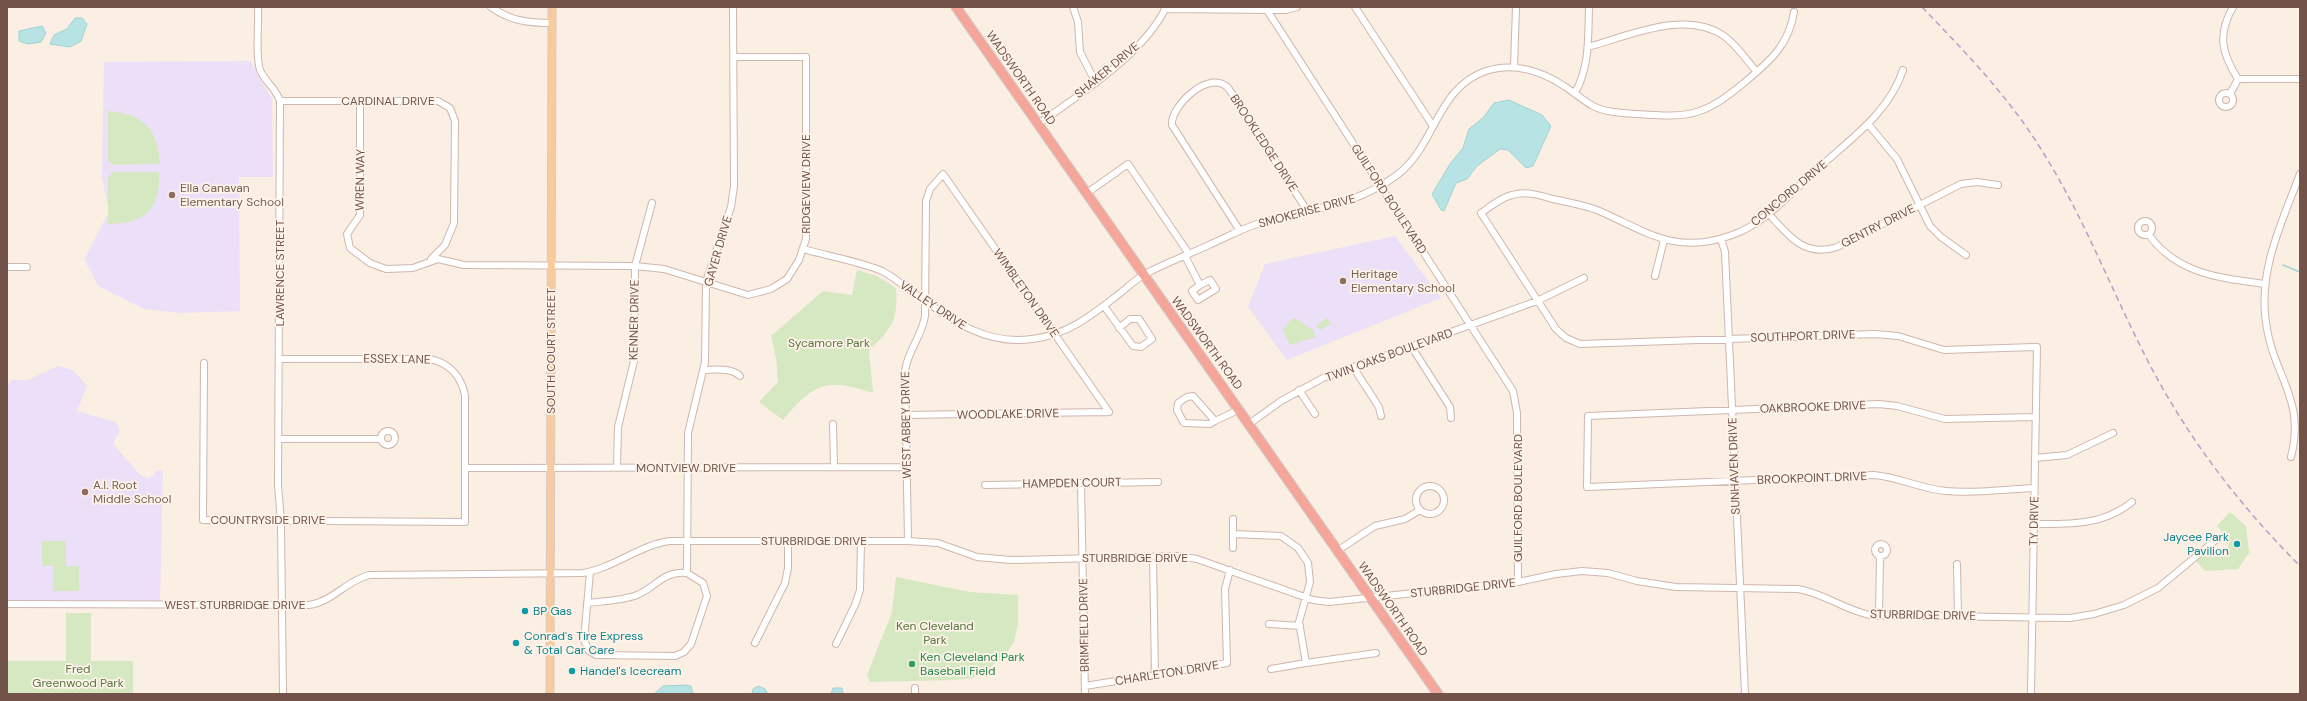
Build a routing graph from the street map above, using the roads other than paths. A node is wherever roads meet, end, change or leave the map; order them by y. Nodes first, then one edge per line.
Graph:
1 (258, 7) edge
2 (491, 7) edge
3 (552, 7) edge
4 (733, 7) edge
5 (956, 7) edge
6 (1073, 7) edge
7 (1297, 7) edge
8 (1355, 7) edge
9 (1516, 7) edge
10 (1589, 7) edge
11 (2233, 7) edge
12 (1166, 8) edge
13 (1266, 8) edge
14 (1794, 12) dead end
15 (552, 23) junction
16 (1588, 47) junction
17 (734, 57) junction
18 (1514, 67) junction
19 (1903, 70) dead end
20 (1756, 72) junction
21 (2238, 79) junction
22 (2300, 79) edge
23 (1096, 83) junction
24 (1575, 93) junction
25 (2230, 94) dead end
26 (360, 101) junction
27 (280, 102) junction
28 (1038, 124) junction
29 (1868, 124) junction
30 (1433, 126) junction
31 (943, 174) joint
32 (2300, 174) edge
33 (1998, 185) dead end
34 (1381, 186) junction
35 (1087, 192) junction
36 (652, 203) dead end
37 (1920, 205) junction
38 (1308, 212) junction
39 (1768, 213) junction
40 (1240, 231) junction
41 (2149, 235) dead end
42 (1721, 239) junction
43 (1664, 240) junction
44 (445, 245) junction
45 (803, 249) junction
46 (1187, 255) junction
47 (1966, 255) dead end
48 (429, 260) junction
49 (450, 260) junction
50 (552, 265) junction
51 (635, 266) junction
52 (7, 267) edge
53 (27, 267) dead end
54 (1143, 274) junction
55 (1655, 276) dead end
56 (1584, 278) dead end
57 (706, 282) junction
58 (2265, 284) junction
59 (1200, 285) dead end
60 (925, 301) junction
61 (1537, 301) junction
62 (1104, 306) junction
63 (1471, 325) junction
64 (1120, 328) junction
65 (1055, 334) junction
66 (1729, 339) junction
67 (1411, 346) junction
68 (2037, 348) joint
69 (279, 359) junction
70 (204, 363) dead end
71 (1353, 367) junction
72 (703, 370) junction
73 (740, 376) dead end
74 (1298, 390) junction
75 (1240, 409) junction
76 (1732, 410) junction
77 (1110, 412) joint
78 (1315, 414) dead end
79 (906, 416) junction
80 (1381, 416) dead end
81 (2036, 417) junction
82 (1451, 418) dead end
83 (1215, 421) junction
84 (833, 424) dead end
85 (1249, 424) junction
86 (2113, 433) dead end
87 (279, 438) junction
88 (380, 439) dead end
89 (2297, 446) edge
90 (2292, 457) dead end
91 (2035, 458) junction
92 (834, 467) junction
93 (907, 467) junction
94 (465, 468) junction
95 (550, 468) junction
96 (617, 468) junction
97 (688, 468) junction
98 (1735, 481) junction
99 (1158, 482) dead end
100 (1081, 483) junction
101 (985, 485) dead end
102 (1588, 487) joint
103 (2034, 488) junction
104 (2132, 502) dead end
105 (1420, 510) junction
106 (1233, 519) dead end
107 (465, 522) joint
108 (281, 523) junction
109 (2034, 524) junction
110 (1233, 534) junction
111 (2217, 540) dead end
112 (688, 541) junction
113 (788, 541) junction
114 (861, 541) junction
115 (908, 541) junction
116 (1233, 548) dead end
117 (1337, 552) junction
118 (1153, 557) junction
119 (1880, 557) dead end
120 (1082, 558) junction
121 (1957, 564) dead end
122 (1230, 570) junction
123 (590, 572) junction
124 (687, 573) junction
125 (550, 574) junction
126 (1518, 582) junction
127 (1739, 588) junction
128 (1305, 597) junction
129 (1371, 599) junction
130 (587, 603) junction
131 (7, 604) edge
132 (282, 605) junction
133 (1880, 616) junction
134 (1958, 617) junction
135 (2032, 617) junction
136 (1269, 624) dead end
137 (1300, 626) junction
138 (755, 643) dead end
139 (836, 644) dead end
140 (1376, 653) dead end
141 (1306, 663) junction
142 (1271, 669) dead end
143 (1155, 675) junction
144 (1085, 686) junction
145 (283, 694) edge
146 (550, 694) edge
147 (1085, 694) edge
148 (1438, 694) edge
149 (1745, 694) edge
150 (2031, 694) edge

1 - 27 street, LAWRENCE STREET
2 - 15 street
3 - 15 main road, SOUTH COURT STREET
4 - 17 street, GAYER DRIVE
5 - 28 highway, WADSWORTH ROAD
6 - 23 street
7 - 13 street
8 - 30 street
9 - 18 street
10 - 16 street
11 - 21 street
12 - 13 street
12 - 23 street, SHAKER DRIVE
13 - 34 street, GUILFORD BOULEVARD
14 - 20 street, SMOKERISE DRIVE
15 - 50 main road, SOUTH COURT STREET
16 - 20 street
16 - 24 street
17 - 45 street, RIDGEVIEW DRIVE
17 - 57 street, GAYER DRIVE
18 - 24 street, SMOKERISE DRIVE
18 - 30 street, SMOKERISE DRIVE
19 - 29 street, CONCORD DRIVE
20 - 24 street, SMOKERISE DRIVE
21 - 22 street
21 - 25 street
23 - 28 street, SHAKER DRIVE
26 - 27 street, CARDINAL DRIVE
26 - 44 street, CARDINAL DRIVE
26 - 48 street, WREN WAY
27 - 69 street, LAWRENCE STREET
28 - 35 highway, WADSWORTH ROAD
29 - 37 street
29 - 39 street, CONCORD DRIVE
30 - 34 street, SMOKERISE DRIVE
31 - 60 street, WEST ABBEY DRIVE
31 - 65 street, WIMBLETON DRIVE
32 - 58 street
33 - 37 street, GENTRY DRIVE
34 - 38 street, SMOKERISE DRIVE
34 - 63 street, GUILFORD BOULEVARD
35 - 46 street
35 - 54 highway, WADSWORTH ROAD
36 - 51 street, KENNER DRIVE
37 - 39 street, GENTRY DRIVE
37 - 47 street
38 - 40 street, SMOKERISE DRIVE
38 - 40 street, BROOKLEDGE DRIVE
39 - 42 street, CONCORD DRIVE
40 - 46 street, SMOKERISE DRIVE
41 - 58 street
42 - 43 street, CONCORD DRIVE
42 - 66 street, SUNHAVEN DRIVE
43 - 55 street
43 - 61 street, CONCORD DRIVE
44 - 48 street, CARDINAL DRIVE
44 - 49 street
45 - 57 street, RIDGEVIEW DRIVE
45 - 60 street, VALLEY DRIVE
46 - 54 street, SMOKERISE DRIVE
46 - 59 street
48 - 49 street, RIDGEVIEW DRIVE
49 - 50 street, RIDGEVIEW DRIVE
50 - 51 street, RIDGEVIEW DRIVE
50 - 95 main road, SOUTH COURT STREET
51 - 57 street, RIDGEVIEW DRIVE
51 - 96 street, KENNER DRIVE
52 - 53 street
54 - 62 street, VALLEY DRIVE
54 - 75 highway, WADSWORTH ROAD
56 - 61 street, TWIN OAKS BOULEVARD
57 - 72 street, GAYER DRIVE
58 - 89 street
60 - 65 street, VALLEY DRIVE
60 - 79 street, WEST ABBEY DRIVE
61 - 63 street, TWIN OAKS BOULEVARD
61 - 66 street, SOUTHPORT DRIVE
62 - 64 street
62 - 65 street, VALLEY DRIVE
63 - 67 street, TWIN OAKS BOULEVARD
63 - 126 street, GUILFORD BOULEVARD
64 - 64 street
65 - 77 street, WIMBLETON DRIVE
66 - 68 street, SOUTHPORT DRIVE
66 - 76 street, SUNHAVEN DRIVE
67 - 71 street, TWIN OAKS BOULEVARD
67 - 82 street
68 - 81 street, TY DRIVE
69 - 87 street, LAWRENCE STREET
69 - 94 street, ESSEX LANE
70 - 108 street, COUNTRYSIDE DRIVE
71 - 74 street, TWIN OAKS BOULEVARD
71 - 80 street
72 - 73 street
72 - 97 street, GAYER DRIVE
74 - 78 street
74 - 85 street, TWIN OAKS BOULEVARD
75 - 83 street
75 - 85 highway, WADSWORTH ROAD
76 - 81 street, OAKBROOKE DRIVE
76 - 98 street, SUNHAVEN DRIVE
76 - 102 street, OAKBROOKE DRIVE
77 - 79 street, WOODLAKE DRIVE
79 - 93 street, WEST ABBEY DRIVE
81 - 91 street, TY DRIVE
83 - 83 street
84 - 92 street
85 - 117 highway, WADSWORTH ROAD
86 - 91 street
87 - 88 street
87 - 108 street, LAWRENCE STREET
89 - 90 street
91 - 103 street, TY DRIVE
92 - 93 street, MONTVIEW DRIVE
92 - 97 street, MONTVIEW DRIVE
93 - 115 street, WEST ABBEY DRIVE
94 - 95 street, MONTVIEW DRIVE
94 - 107 street, ESSEX LANE
95 - 96 street, MONTVIEW DRIVE
95 - 125 main road, SOUTH COURT STREET
96 - 97 street, MONTVIEW DRIVE
97 - 112 street, GAYER DRIVE
98 - 102 street, BROOKPOINT DRIVE
98 - 103 street, BROOKPOINT DRIVE
98 - 127 street, SUNHAVEN DRIVE
99 - 100 street, HAMPDEN COURT
100 - 101 street, HAMPDEN COURT
100 - 120 street, BRIMFIELD DRIVE
103 - 109 street, TY DRIVE
104 - 109 street
105 - 105 street
105 - 117 street
106 - 110 street
107 - 108 street, COUNTRYSIDE DRIVE
108 - 132 street, LAWRENCE STREET
109 - 135 street, TY DRIVE
110 - 116 street
110 - 128 street
111 - 135 street, STURBRIDGE DRIVE
112 - 113 street, STURBRIDGE DRIVE
112 - 123 street, STURBRIDGE DRIVE
112 - 124 street, GAYER DRIVE
113 - 114 street, STURBRIDGE DRIVE
113 - 138 street
114 - 115 street, STURBRIDGE DRIVE
114 - 139 street
115 - 120 street, STURBRIDGE DRIVE
117 - 129 highway, WADSWORTH ROAD
118 - 120 street, STURBRIDGE DRIVE
118 - 122 street, STURBRIDGE DRIVE
118 - 143 street
119 - 133 street
120 - 144 street, BRIMFIELD DRIVE
121 - 134 street
122 - 128 street, STURBRIDGE DRIVE
122 - 143 street, CHARLETON DRIVE
123 - 125 street, STURBRIDGE DRIVE
123 - 130 street
124 - 130 street
124 - 130 street
125 - 132 street, WEST STURBRIDGE DRIVE
125 - 146 main road, SOUTH COURT STREET
126 - 127 street, STURBRIDGE DRIVE
126 - 129 street, STURBRIDGE DRIVE
127 - 133 street, STURBRIDGE DRIVE
127 - 149 street, SUNHAVEN DRIVE
128 - 129 street, STURBRIDGE DRIVE
128 - 137 street
129 - 148 highway, WADSWORTH ROAD
131 - 132 street, WEST STURBRIDGE DRIVE
132 - 145 street, LAWRENCE STREET
133 - 134 street, STURBRIDGE DRIVE
134 - 135 street, STURBRIDGE DRIVE
135 - 150 street, TY DRIVE
136 - 137 street
137 - 141 street
140 - 141 street
141 - 142 street
143 - 144 street, CHARLETON DRIVE
144 - 147 street, BRIMFIELD DRIVE

